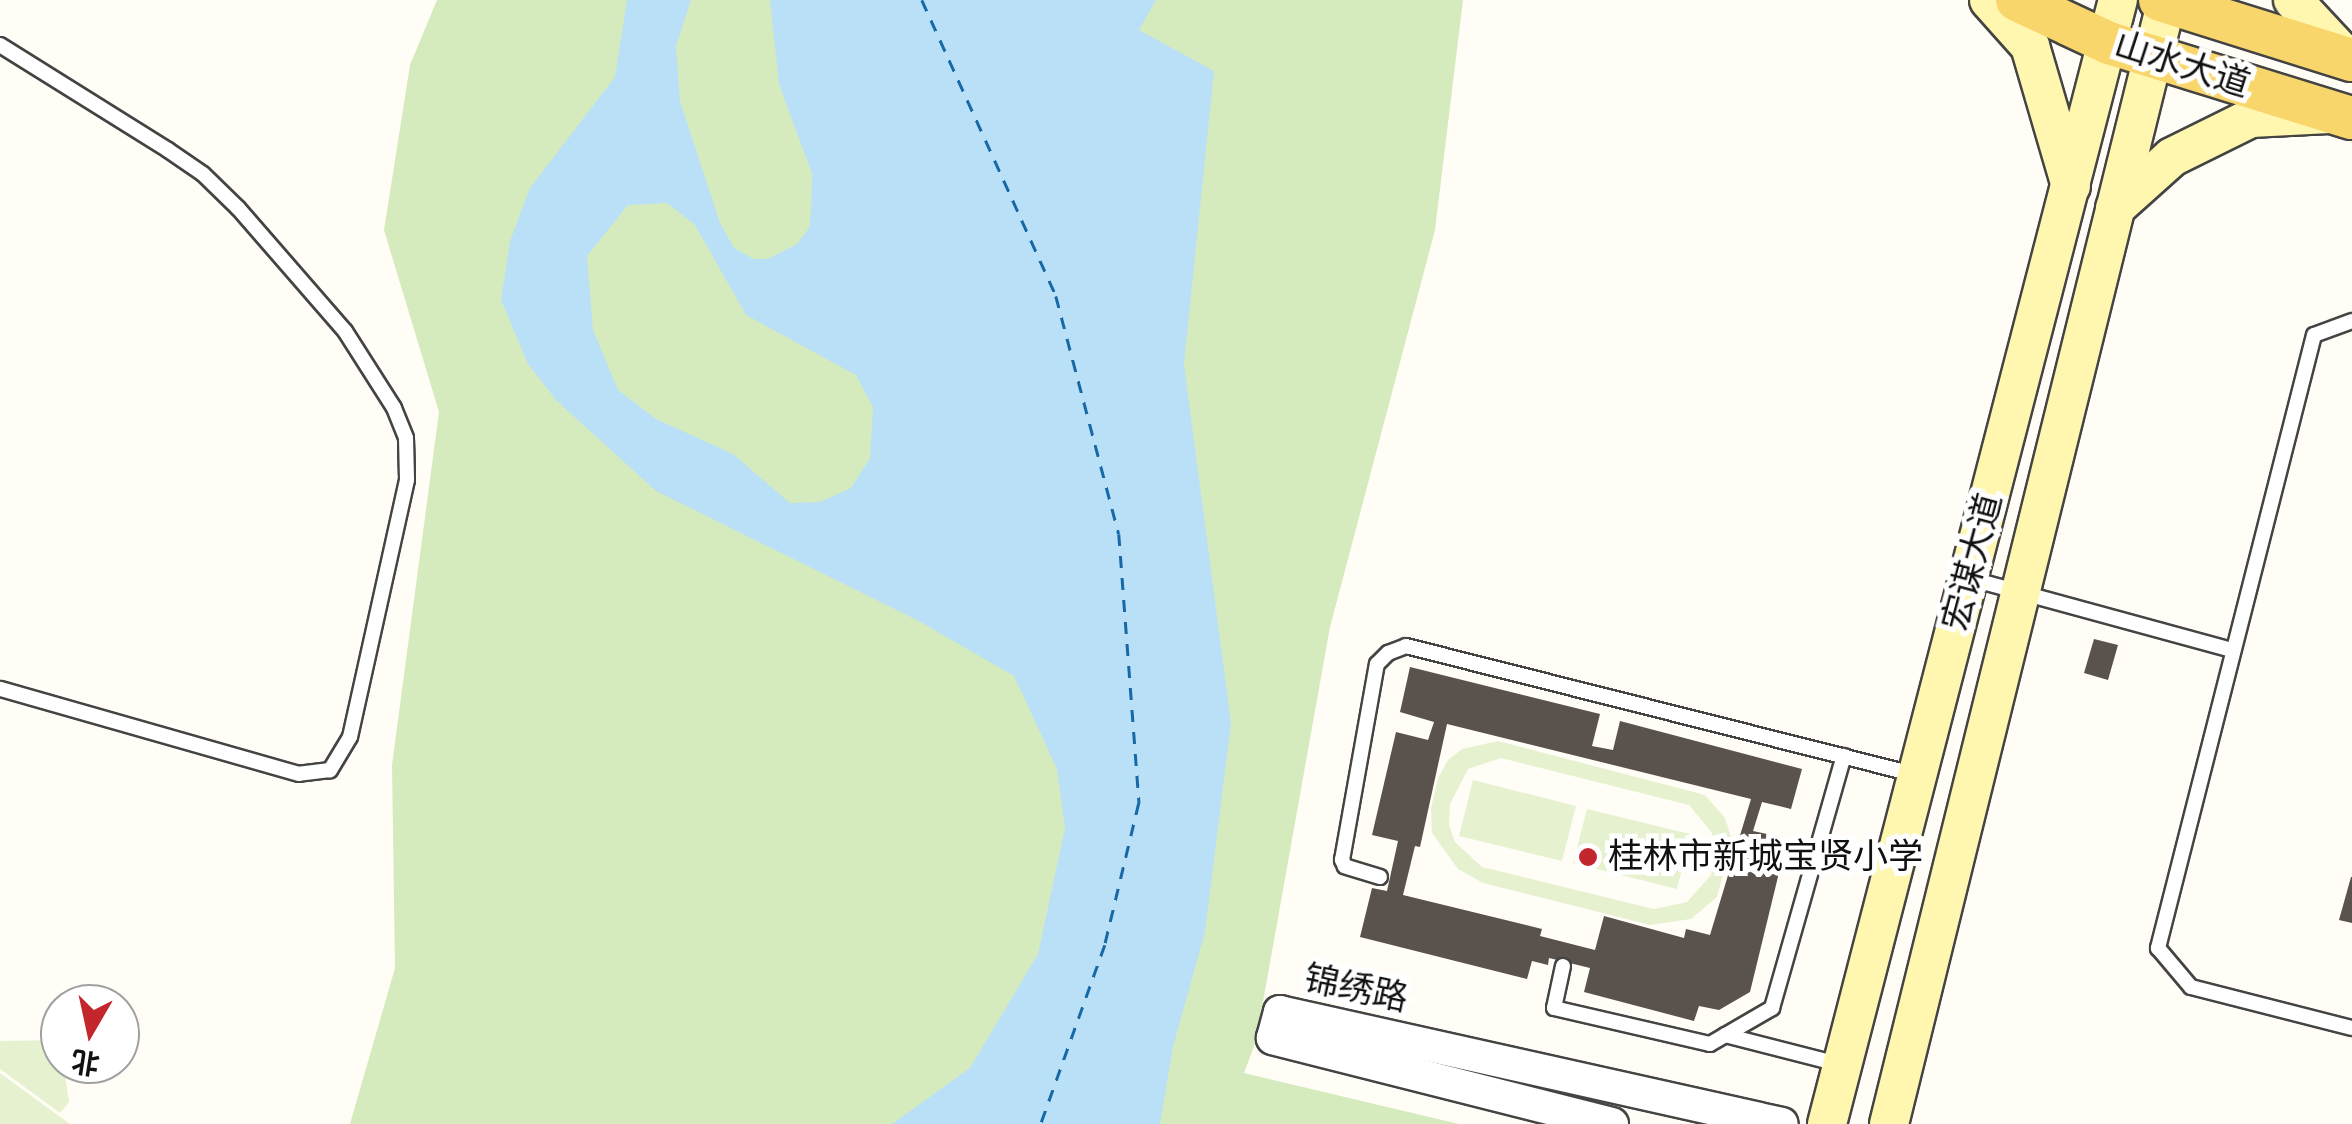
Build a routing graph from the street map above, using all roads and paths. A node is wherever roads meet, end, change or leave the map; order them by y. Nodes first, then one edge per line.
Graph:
1 (1988, 0) edge
2 (2017, 0) edge
3 (2118, 0) edge
4 (2293, 0) edge
5 (2164, 1) edge
6 (2110, 43) junction
7 (0, 45) edge
8 (2153, 56) junction
9 (2350, 60) edge
10 (2345, 116) edge
11 (2072, 188) junction
12 (2115, 208) junction
13 (2352, 321) edge
14 (1969, 578) junction
15 (2019, 592) junction
16 (2232, 650) junction
17 (0, 689) edge
18 (1844, 756) junction
19 (1918, 775) junction
20 (1380, 877) dead end
21 (1563, 966) dead end
22 (2352, 1028) edge
23 (1725, 1035) junction
24 (1842, 1065) junction
25 (1612, 1124) edge
26 (1782, 1124) edge
27 (1827, 1124) edge
28 (1889, 1124) edge

1 - 11 main road
2 - 6 main road, 山水大道
3 - 6 main road, 宏谋大道
4 - 9 main road
5 - 8 main road, 宏谋大道
5 - 9 main road, 山水大道
6 - 8 main road, 山水大道
6 - 11 main road, 宏谋大道
7 - 17 lane
8 - 10 main road, 山水大道
8 - 12 main road, 宏谋大道
10 - 12 main road
11 - 14 main road, 宏谋大道
12 - 15 main road, 宏谋大道
13 - 16 lane
14 - 15 lane
14 - 19 main road, 宏谋大道
15 - 16 lane
15 - 28 main road, 宏谋大道
16 - 22 lane
18 - 19 lane
18 - 20 lane
18 - 23 lane
19 - 24 main road, 宏谋大道
21 - 23 lane
23 - 24 lane
24 - 27 main road, 宏谋大道
25 - 26 street, 锦绣路

